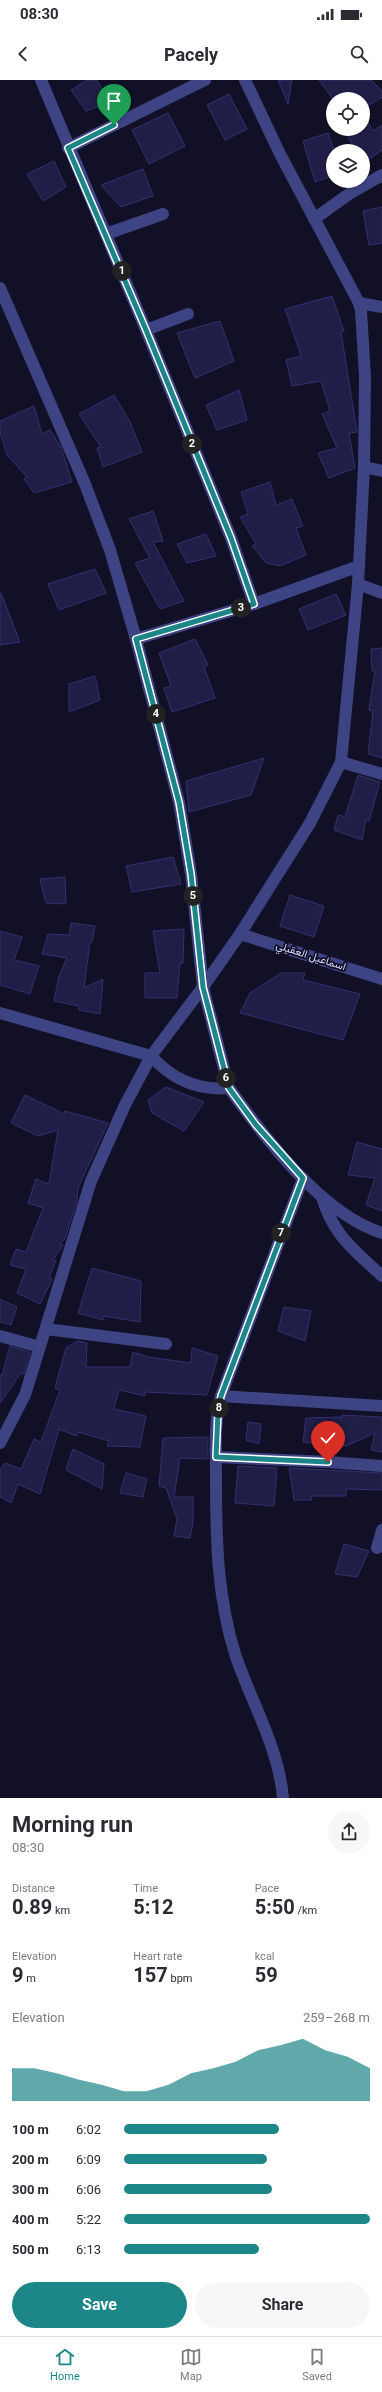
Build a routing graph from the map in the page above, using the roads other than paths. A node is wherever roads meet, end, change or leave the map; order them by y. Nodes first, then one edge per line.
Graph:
1 (41, 80) edge
2 (205, 80) edge
3 (245, 80) edge
4 (68, 148) junction
5 (382, 175) edge
6 (163, 214) dead end
7 (314, 219) junction
8 (106, 234) junction
9 (0, 288) edge
10 (359, 303) junction
11 (382, 307) edge
12 (188, 314) dead end
13 (146, 330) junction
14 (364, 467) junction
15 (382, 471) edge
16 (359, 566) junction
17 (358, 584) junction
18 (382, 593) edge
19 (254, 604) junction
20 (136, 639) junction
21 (341, 762) junction
22 (382, 774) edge
23 (240, 934) junction
24 (382, 979) edge
25 (203, 987) junction
26 (0, 1013) edge
27 (150, 1056) junction
28 (229, 1088) junction
29 (303, 1178) junction
30 (322, 1196) junction
31 (382, 1233) edge
32 (382, 1276) edge
33 (46, 1328) junction
34 (0, 1336) edge
35 (166, 1344) dead end
36 (40, 1347) junction
37 (221, 1396) junction
38 (382, 1406) edge
39 (0, 1442) edge
40 (216, 1457) junction
41 (382, 1466) edge
42 (382, 1530) edge
43 (377, 1548) dead end
44 (283, 1798) edge

1 - 4 street
2 - 4 street
3 - 7 street
4 - 8 street
5 - 7 street
6 - 8 street
7 - 10 street
8 - 13 street
9 - 20 street
10 - 11 street
10 - 14 street
12 - 13 street
13 - 19 street
14 - 15 street
14 - 16 street
16 - 17 street
16 - 19 street
17 - 18 street
17 - 21 street
19 - 20 street
20 - 25 street
21 - 22 street
21 - 23 street
23 - 24 street, اسماعيل العقيلي
23 - 25 street
25 - 27 street
25 - 28 street
26 - 27 street
27 - 28 street
27 - 33 street
28 - 29 street
29 - 30 street
29 - 37 street
30 - 31 street
30 - 32 street
33 - 35 street
33 - 36 street
34 - 36 street
36 - 39 street
37 - 38 street
37 - 40 street
40 - 41 street
40 - 44 street
42 - 43 street

